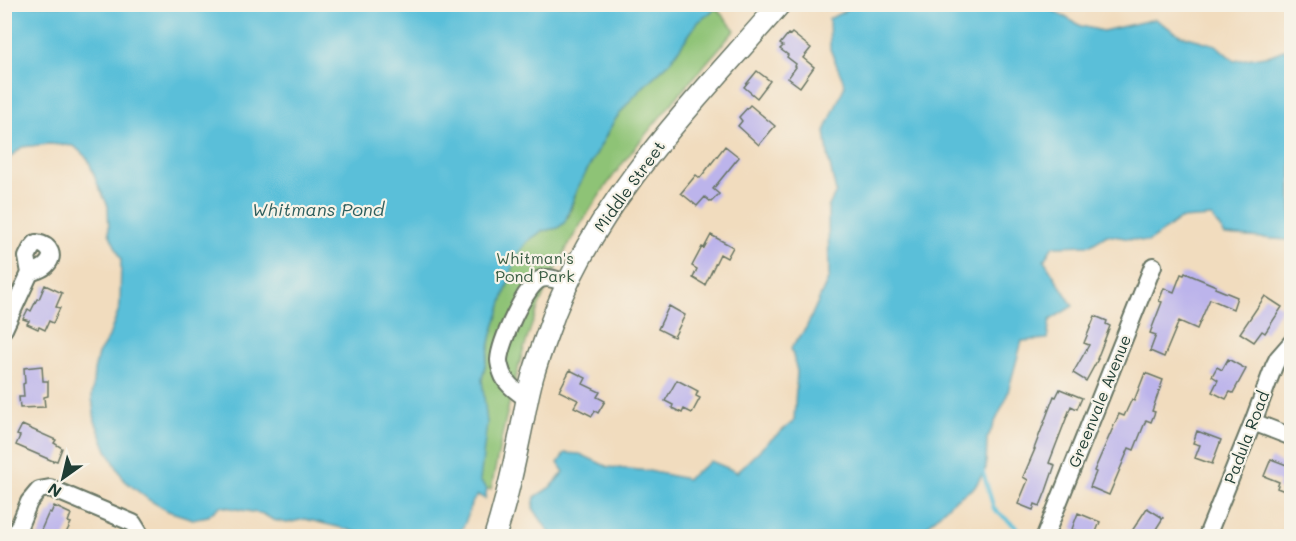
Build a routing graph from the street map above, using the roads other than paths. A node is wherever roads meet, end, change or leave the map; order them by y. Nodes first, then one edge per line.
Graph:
1 (780, 4) edge
2 (1153, 266) dead end
3 (30, 273) dead end
4 (568, 284) junction
5 (4, 329) edge
6 (1292, 342) edge
7 (528, 399) junction
8 (1253, 422) junction
9 (1292, 437) edge
10 (15, 537) edge
11 (141, 537) edge
12 (495, 537) edge
13 (1045, 537) edge
14 (1207, 537) edge

1 - 4 main road, Middle Street
2 - 13 street, Greenvale Avenue
3 - 5 street
4 - 7 main road, Middle Street
4 - 7 street
6 - 8 street, Padula Road
7 - 12 main road, Middle Street
8 - 9 street
8 - 14 street, Padula Road
10 - 11 street

